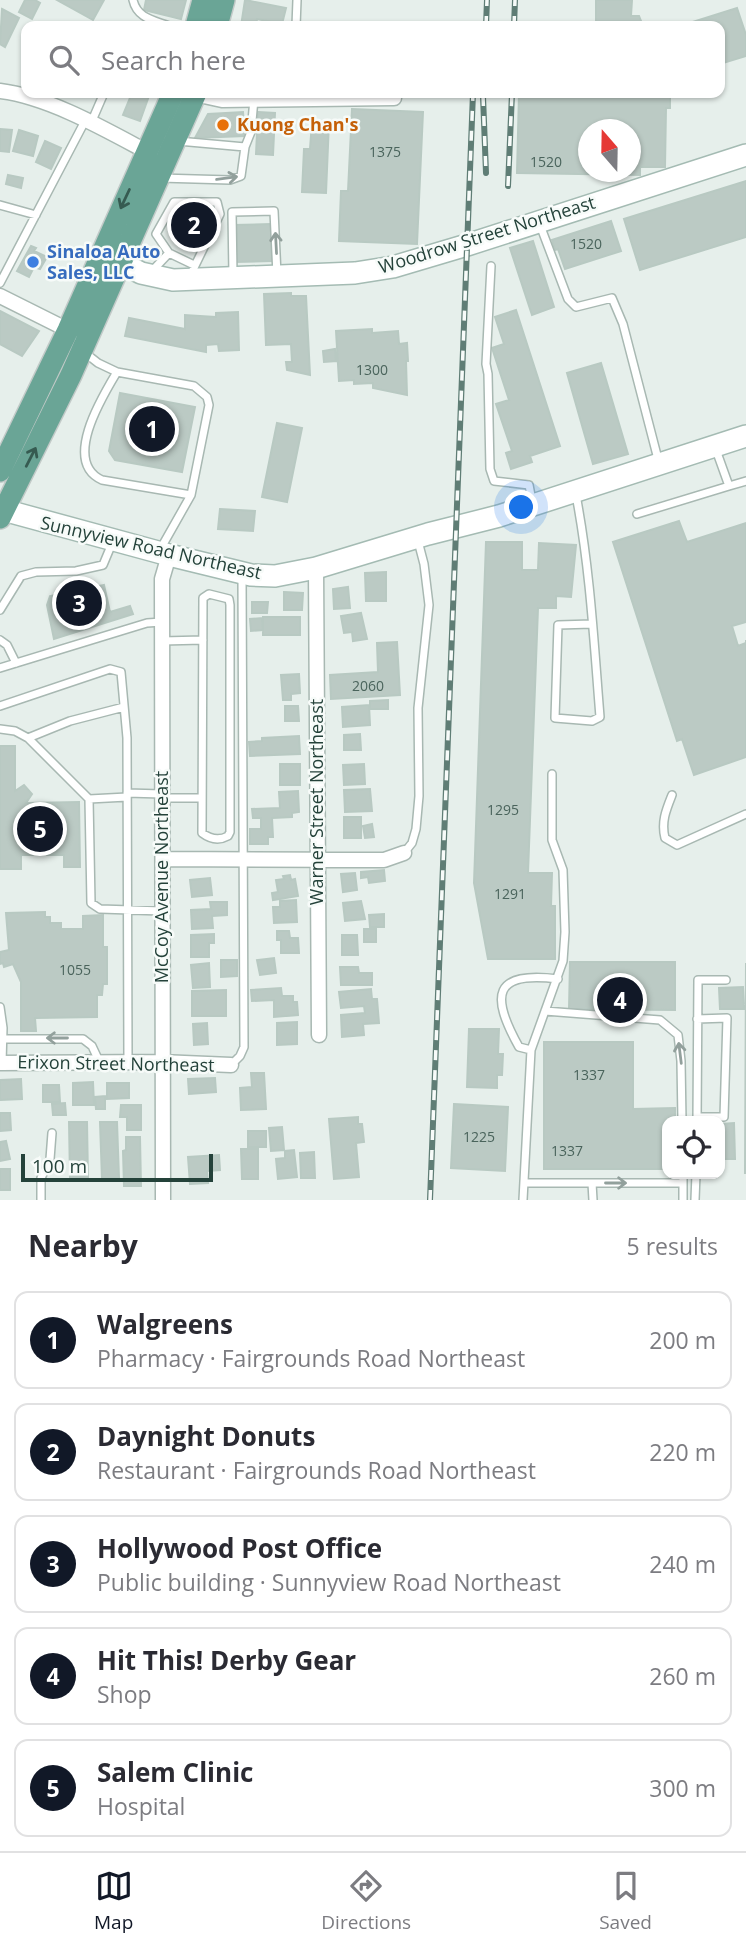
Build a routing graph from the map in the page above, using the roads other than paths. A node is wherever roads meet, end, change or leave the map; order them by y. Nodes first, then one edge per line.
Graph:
1 (133, 0) edge
2 (203, 0) edge
3 (224, 0) edge
4 (292, 0) edge
5 (297, 0) edge
6 (156, 21) edge
7 (197, 21) edge
8 (218, 21) edge
9 (296, 21) edge
10 (0, 91) edge
11 (21, 95) edge
12 (34, 98) edge
13 (101, 98) edge
14 (172, 98) edge
15 (192, 98) edge
16 (213, 98) edge
17 (394, 98) dead end
18 (254, 99) junction
19 (88, 122) junction
20 (176, 141) junction
21 (244, 147) junction
22 (746, 155) edge
23 (158, 165) junction
24 (0, 205) edge
25 (151, 209) junction
26 (36, 215) junction
27 (167, 216) junction
28 (539, 221) junction
29 (169, 253) junction
30 (110, 258) junction
31 (491, 266) dead end
32 (191, 272) junction
33 (148, 275) junction
34 (278, 276) junction
35 (233, 278) junction
36 (0, 283) edge
37 (0, 296) edge
38 (79, 340) junction
39 (117, 372) junction
40 (746, 436) edge
41 (715, 447) junction
42 (660, 464) junction
43 (0, 471) edge
44 (746, 481) edge
45 (729, 486) junction
46 (576, 491) junction
47 (191, 495) junction
48 (533, 505) junction
49 (1, 512) edge
50 (637, 514) dead end
51 (417, 537) junction
52 (113, 540) junction
53 (164, 554) junction
54 (316, 568) junction
55 (242, 572) junction
56 (0, 610) edge
57 (162, 622) junction
58 (592, 624) junction
59 (0, 640) edge
60 (203, 640) junction
61 (162, 641) junction
62 (16, 663) junction
63 (0, 668) edge
64 (0, 706) edge
65 (124, 707) junction
66 (0, 729) edge
67 (28, 738) junction
68 (552, 774) dead end
69 (127, 795) junction
70 (672, 795) dead end
71 (163, 796) junction
72 (202, 798) junction
73 (89, 799) junction
74 (746, 814) edge
75 (404, 853) joint
76 (163, 859) junction
77 (242, 859) junction
78 (317, 859) junction
79 (128, 910) junction
80 (162, 911) junction
81 (558, 979) junction
82 (726, 980) dead end
83 (0, 1007) edge
84 (545, 1011) junction
85 (697, 1018) junction
86 (1, 1028) edge
87 (319, 1035) dead end
88 (3, 1039) junction
89 (531, 1050) junction
90 (99, 1062) junction
91 (128, 1062) junction
92 (161, 1062) junction
93 (1, 1063) edge
94 (231, 1065) joint
95 (682, 1116) edge
96 (697, 1116) edge
97 (724, 1116) edge
98 (52, 1133) dead end
99 (683, 1179) edge
100 (695, 1179) edge
101 (524, 1183) junction
102 (592, 1183) junction
103 (683, 1183) junction
104 (41, 1200) edge
105 (163, 1200) edge
106 (523, 1200) edge
107 (593, 1200) edge
108 (683, 1200) edge
109 (695, 1200) edge

1 - 6 lane
2 - 7 main road
3 - 8 main road
4 - 5 lane
5 - 9 lane
10 - 11 street
12 - 19 street
13 - 19 lane
14 - 23 main road
15 - 20 main road
16 - 18 street
17 - 18 street
18 - 21 lane
19 - 23 street
19 - 26 lane
20 - 21 lane
20 - 23 main road
23 -> 21 lane
22 - 28 main road, Woodrow Street Northeast
23 - 25 main road
23 -> 30 main road
24 - 26 lane
25 - 27 lane
25 - 30 main road
26 - 36 lane
27 - 29 lane
27 - 32 lane
28 - 34 main road, Woodrow Street Northeast
28 - 42 lane
29 - 32 lane
29 - 33 lane
30 - 33 main road, Woodrow Street Northeast
30 - 38 main road
31 - 48 lane
32 - 33 main road, Woodrow Street Northeast
32 - 35 main road, Woodrow Street Northeast
34 - 35 main road, Woodrow Street Northeast
34 -> 35 lane
37 - 38 street
38 - 39 lane
38 - 43 main road
49 -> 38 main road
39 - 47 lane
39 - 47 lane
40 - 41 main road, Sunnyview Road Northeast
41 - 42 main road, Sunnyview Road Northeast
41 - 45 lane
42 - 46 main road, Sunnyview Road Northeast
44 - 45 lane
45 - 50 lane
46 - 48 main road, Sunnyview Road Northeast
46 - 58 lane
47 - 53 lane
48 - 51 main road, Sunnyview Road Northeast
49 - 52 main road, Sunnyview Road Northeast
51 - 54 main road, Sunnyview Road Northeast
51 - 75 lane
52 - 53 main road, Sunnyview Road Northeast
52 - 56 lane
53 - 55 main road, Sunnyview Road Northeast
53 - 57 street, McCoy Avenue Northeast
54 - 55 main road, Sunnyview Road Northeast
54 - 78 street, Warner Street Northeast
55 - 77 lane
57 - 61 street, McCoy Avenue Northeast
57 - 62 lane
58 - 58 lane
59 - 62 lane
60 - 61 lane
60 - 72 lane
60 - 72 lane
61 - 71 street, McCoy Avenue Northeast
62 - 63 lane
64 - 65 lane
65 - 67 lane
65 - 69 lane
66 - 67 lane
67 - 73 lane
68 - 81 lane
69 - 71 lane
69 - 73 lane
69 - 79 lane
70 - 74 lane
71 - 72 lane
71 - 76 street, McCoy Avenue Northeast
73 - 79 lane
75 - 78 street
76 - 77 street
76 - 80 street, McCoy Avenue Northeast
77 - 78 street
77 - 94 lane
78 - 87 street, Warner Street Northeast
79 - 80 lane
79 - 91 lane
80 - 92 street, McCoy Avenue Northeast
81 - 84 lane
81 - 89 lane
82 - 85 lane
83 - 86 lane
84 - 89 lane
95 -> 84 lane
85 - 96 lane
85 - 97 lane
86 - 88 lane
90 -> 88 lane
88 - 93 lane
89 - 101 lane
90 - 91 street, Erixon Street Northeast
90 - 93 street, Erixon Street Northeast
91 - 92 street, Erixon Street Northeast
92 - 94 street, Erixon Street Northeast
92 - 105 street, McCoy Avenue Northeast
98 - 104 lane
99 - 103 lane
100 - 109 lane
101 - 102 lane
101 - 106 lane
102 -> 103 lane
102 - 107 lane
103 - 108 lane

